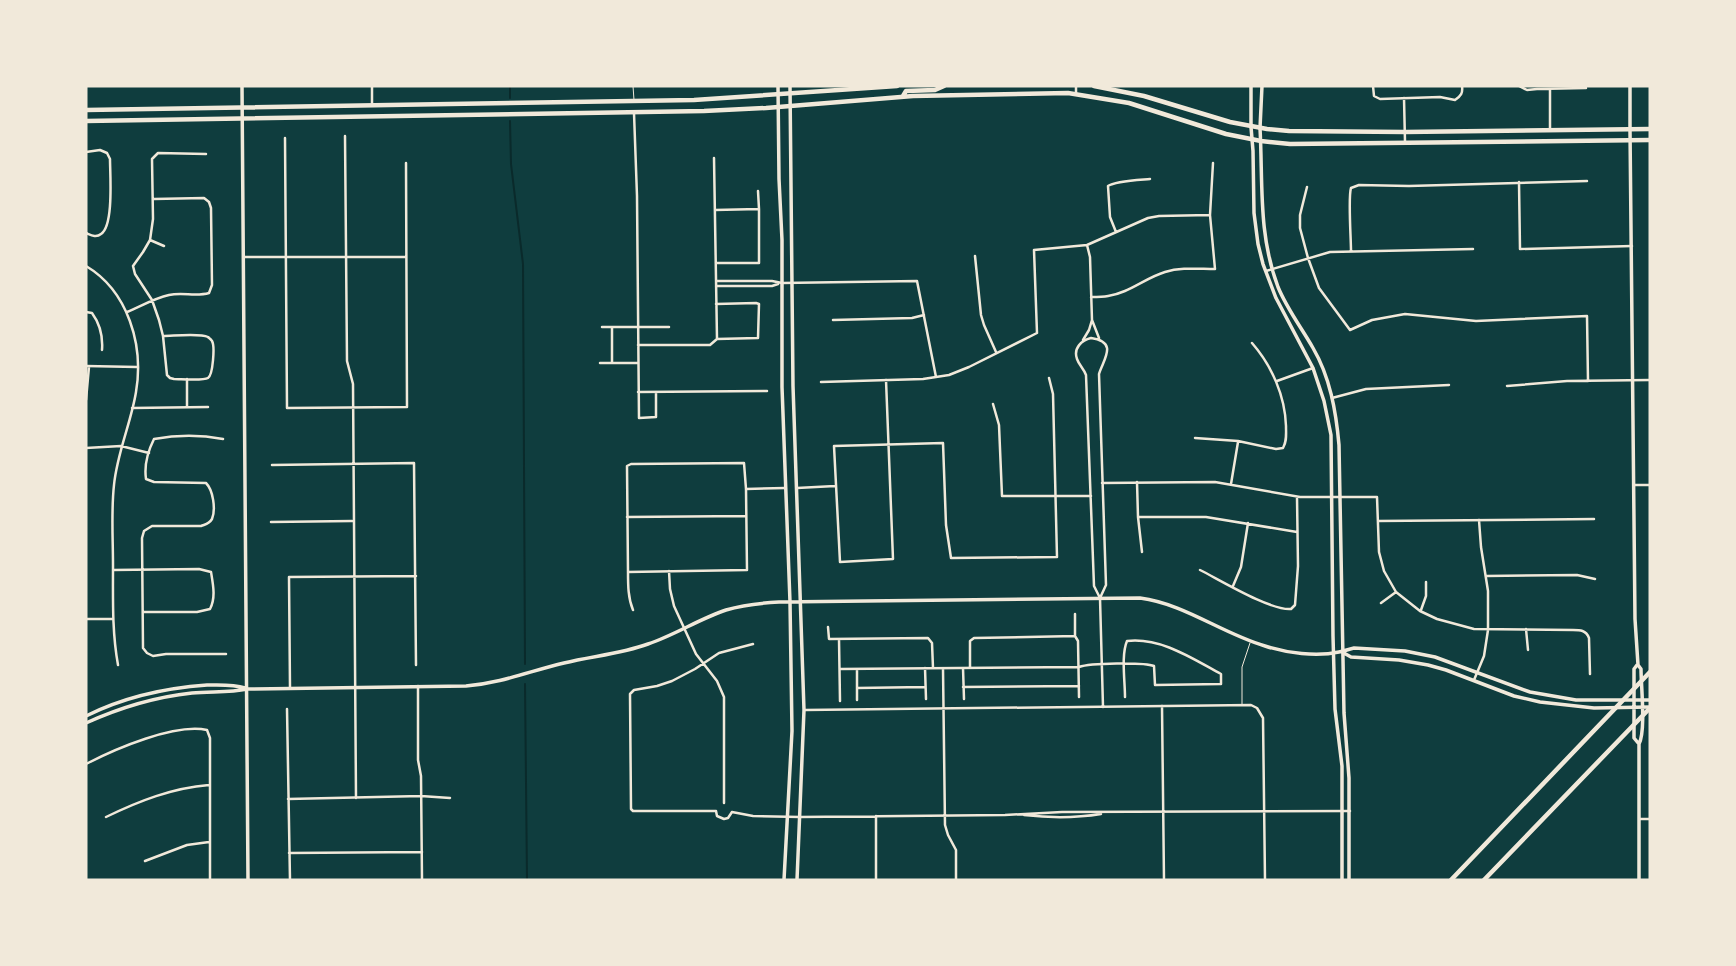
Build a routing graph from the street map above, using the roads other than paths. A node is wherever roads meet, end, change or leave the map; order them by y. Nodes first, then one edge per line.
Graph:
1 (242, 86) edge
2 (372, 86) edge
3 (634, 86) edge
4 (778, 86) edge
5 (790, 86) edge
6 (897, 86) edge
7 (944, 86) edge
8 (1076, 86) edge
9 (1094, 86) edge
10 (1251, 86) edge
11 (1262, 86) edge
12 (1373, 86) edge
13 (1462, 86) edge
14 (1630, 86) edge
15 (1520, 87) edge
16 (1586, 88) dead end
17 (1550, 89) junction
18 (790, 94) junction
19 (1076, 94) junction
20 (778, 95) junction
21 (903, 96) junction
22 (1404, 98) junction
23 (634, 101) junction
24 (372, 106) junction
25 (790, 106) junction
26 (242, 107) junction
27 (778, 107) junction
28 (86, 110) edge
29 (634, 113) junction
30 (242, 118) junction
31 (86, 121) edge
32 (1251, 127) junction
33 (1260, 128) junction
34 (1650, 129) edge
35 (1550, 130) junction
36 (1630, 130) junction
37 (1405, 132) junction
38 (345, 136) dead end
39 (285, 138) dead end
40 (1252, 140) junction
41 (1650, 140) edge
42 (1261, 141) junction
43 (1630, 141) junction
44 (1405, 142) junction
45 (86, 152) edge
46 (206, 154) dead end
47 (714, 158) dead end
48 (406, 163) dead end
49 (1213, 163) dead end
50 (1150, 178) dead end
51 (1587, 181) dead end
52 (1519, 182) junction
53 (1307, 187) dead end
54 (758, 191) dead end
55 (153, 199) junction
56 (759, 209) junction
57 (715, 210) junction
58 (1210, 215) junction
59 (1116, 232) junction
60 (86, 233) edge
61 (150, 240) junction
62 (1087, 245) junction
63 (1632, 246) junction
64 (164, 247) dead end
65 (1473, 249) dead end
66 (1351, 251) junction
67 (975, 256) dead end
68 (244, 257) junction
69 (286, 257) junction
70 (346, 257) junction
71 (406, 257) junction
72 (1308, 258) junction
73 (716, 263) junction
74 (86, 266) edge
75 (1272, 269) junction
76 (1265, 272) junction
77 (716, 281) junction
78 (792, 282) junction
79 (782, 283) junction
80 (716, 286) junction
81 (1091, 297) junction
82 (152, 300) junction
83 (716, 304) junction
84 (87, 312) edge
85 (127, 312) junction
86 (924, 315) junction
87 (833, 320) dead end
88 (1092, 320) junction
89 (638, 326) junction
90 (602, 327) dead end
91 (612, 327) junction
92 (669, 327) dead end
93 (163, 336) junction
94 (717, 339) junction
95 (1082, 341) junction
96 (1101, 341) junction
97 (1252, 343) dead end
98 (638, 345) junction
99 (102, 351) dead end
100 (996, 352) junction
101 (600, 363) dead end
102 (612, 363) junction
103 (638, 363) junction
104 (87, 367) edge
105 (137, 367) junction
106 (1313, 368) junction
107 (936, 377) junction
108 (1049, 378) dead end
109 (187, 379) junction
110 (886, 380) junction
111 (1633, 380) junction
112 (1650, 380) edge
113 (1276, 381) junction
114 (1587, 381) junction
115 (821, 382) dead end
116 (1449, 386) dead end
117 (1507, 386) dead end
118 (767, 391) dead end
119 (638, 392) junction
120 (656, 392) junction
121 (1332, 398) junction
122 (86, 400) edge
123 (993, 404) dead end
124 (187, 407) junction
125 (353, 407) junction
126 (132, 408) junction
127 (208, 408) dead end
128 (1195, 438) dead end
129 (223, 439) dead end
130 (1238, 441) junction
131 (888, 444) junction
132 (121, 446) junction
133 (86, 448) edge
134 (149, 453) junction
135 (353, 464) junction
136 (272, 466) dead end
137 (1137, 482) junction
138 (1102, 483) junction
139 (1231, 484) junction
140 (1634, 485) junction
141 (1650, 485) edge
142 (836, 486) junction
143 (786, 488) junction
144 (797, 488) junction
145 (746, 489) junction
146 (1091, 495) junction
147 (1056, 496) junction
148 (1297, 497) junction
149 (1332, 497) junction
150 (1340, 497) junction
151 (746, 516) junction
152 (627, 517) junction
153 (1138, 517) junction
154 (1594, 519) dead end
155 (1479, 520) junction
156 (353, 521) junction
157 (1378, 521) junction
158 (271, 523) dead end
159 (1248, 523) junction
160 (1297, 532) junction
161 (1142, 552) dead end
162 (143, 569) junction
163 (113, 570) junction
164 (1200, 570) dead end
165 (669, 571) junction
166 (628, 572) junction
167 (416, 576) junction
168 (1486, 576) junction
169 (354, 577) junction
170 (1595, 579) dead end
171 (1426, 582) dead end
172 (1233, 586) junction
173 (1396, 592) junction
174 (1100, 598) junction
175 (790, 602) junction
176 (801, 602) junction
177 (1381, 603) dead end
178 (633, 610) dead end
179 (1420, 611) junction
180 (144, 612) junction
181 (1075, 614) dead end
182 (86, 619) edge
183 (113, 619) junction
184 (828, 627) dead end
185 (684, 628) junction
186 (1488, 629) junction
187 (1527, 629) junction
188 (1075, 636) junction
189 (839, 639) junction
190 (1251, 641) junction
191 (753, 644) dead end
192 (1528, 650) dead end
193 (1342, 652) junction
194 (1334, 653) junction
195 (226, 654) dead end
196 (703, 664) junction
197 (1124, 664) junction
198 (416, 665) dead end
199 (1102, 665) junction
200 (1637, 665) junction
201 (118, 666) dead end
202 (970, 667) junction
203 (1079, 667) junction
204 (925, 668) junction
205 (933, 668) junction
206 (943, 668) junction
207 (963, 668) junction
208 (840, 669) junction
209 (857, 669) junction
210 (1477, 672) junction
211 (1650, 672) edge
212 (1590, 674) dead end
213 (1474, 680) junction
214 (1079, 685) junction
215 (418, 686) junction
216 (354, 687) junction
217 (925, 687) junction
218 (963, 687) junction
219 (290, 688) junction
220 (857, 688) junction
221 (247, 689) junction
222 (1079, 697) dead end
223 (1125, 697) dead end
224 (926, 699) dead end
225 (964, 699) dead end
226 (857, 700) dead end
227 (1634, 700) junction
228 (1642, 700) junction
229 (1650, 700) edge
230 (840, 701) dead end
231 (1242, 705) junction
232 (1162, 706) junction
233 (1103, 707) junction
234 (1634, 707) junction
235 (1642, 707) junction
236 (944, 708) junction
237 (1650, 708) edge
238 (287, 709) dead end
239 (804, 710) junction
240 (86, 716) edge
241 (86, 723) edge
242 (1639, 744) junction
243 (86, 764) edge
244 (209, 785) junction
245 (421, 796) junction
246 (356, 798) junction
247 (450, 798) dead end
248 (288, 799) junction
249 (721, 805) junction
250 (730, 808) junction
251 (716, 811) junction
252 (1264, 811) junction
253 (1342, 811) junction
254 (1350, 811) junction
255 (1163, 813) junction
256 (945, 815) junction
257 (876, 816) junction
258 (106, 817) dead end
259 (787, 817) junction
260 (800, 817) junction
261 (1638, 819) junction
262 (1650, 819) edge
263 (209, 842) junction
264 (422, 852) junction
265 (289, 853) junction
266 (145, 860) dead end
267 (210, 880) edge
268 (248, 880) edge
269 (290, 880) edge
270 (422, 880) edge
271 (784, 880) edge
272 (797, 880) edge
273 (876, 880) edge
274 (956, 880) edge
275 (1164, 880) edge
276 (1265, 880) edge
277 (1342, 880) edge
278 (1349, 880) edge
279 (1451, 880) edge
280 (1484, 880) edge
281 (1639, 880) edge

1 - 26 main road
2 - 24 street
3 - 23 lane
4 - 20 main road
5 - 18 main road
6 - 18 main road
7 - 21 main road
8 - 19 street
9 - 32 main road
10 - 32 main road
11 - 33 main road
12 - 22 street
13 - 22 street
14 - 36 main road
15 - 17 street
16 - 17 street
17 - 35 street
18 - 20 main road
18 - 25 main road
19 - 21 main road
19 - 40 main road
20 - 23 main road
20 - 27 main road
21 - 25 main road
22 - 37 street
23 - 24 main road
24 - 26 main road
25 - 27 main road
25 - 78 main road
26 - 28 main road
26 - 30 main road
27 - 29 main road
27 - 79 main road
29 - 30 main road
29 - 89 street
30 - 31 main road
30 - 68 main road
32 - 33 main road
32 - 40 main road
33 - 37 main road
33 - 42 main road
34 - 36 main road
35 - 36 main road
35 - 37 main road
36 - 43 main road
37 - 44 street
38 - 70 street
39 - 69 street
40 - 42 main road
40 - 76 main road
41 - 43 main road
42 - 44 main road
42 - 75 main road
43 - 44 main road
43 - 63 main road
45 - 60 street
46 - 55 street
47 - 57 street
48 - 71 street
49 - 58 street
50 - 59 street
51 - 52 street
52 - 63 street
52 - 66 street
53 - 72 street
54 - 56 street
55 - 61 street
55 - 82 street
56 - 57 street
56 - 73 street
57 - 73 street
58 - 59 street
58 - 81 street
59 - 62 street
61 - 64 street
61 - 82 street
62 - 81 street
62 - 100 street
63 - 111 main road
65 - 66 street
66 - 72 street
67 - 100 street
68 - 69 street
68 - 221 main road
69 - 70 street
69 - 125 street
70 - 71 street
70 - 125 street
71 - 125 street
72 - 75 street
72 - 114 street
73 - 77 street
74 - 85 street
75 - 76 street
75 - 121 main road
76 - 106 main road
77 - 79 street
77 - 80 street
78 - 79 street
78 - 86 street
78 - 144 main road
79 - 80 street
79 - 143 main road
80 - 83 street
81 - 88 street
82 - 85 street
82 - 93 street
83 - 94 street
83 - 94 street
84 - 99 street
85 - 105 street
86 - 87 street
86 - 107 street
88 - 95 street
88 - 96 street
89 - 91 street
89 - 92 street
89 - 98 street
90 - 91 street
91 - 102 street
93 - 109 street
93 - 109 street
94 - 98 street
95 - 96 street
95 - 146 street
96 - 138 street
97 - 113 street
98 - 103 street
100 - 107 street
101 - 102 street
102 - 103 street
103 - 119 street
104 - 105 street
104 - 122 street
105 - 126 street
106 - 113 street
106 - 149 main road
107 - 110 street
108 - 147 street
109 - 124 street
110 - 115 street
110 - 131 street
111 - 112 street
111 - 114 street
111 - 140 main road
113 - 130 street
114 - 117 street
116 - 121 street
118 - 120 street
119 - 120 street
119 - 120 street
121 - 150 main road
123 - 147 street
124 - 126 street
124 - 127 street
125 - 135 street
126 - 132 street
128 - 130 street
129 - 134 street
130 - 139 street
131 - 142 street
131 - 142 street
131 - 147 street
132 - 133 street
132 - 134 street
132 - 163 street
134 - 162 street
135 - 136 street
135 - 156 street
135 - 167 street
137 - 138 street
137 - 139 street
137 - 153 street
138 - 174 street
139 - 148 street
140 - 141 street
140 - 200 main road
142 - 144 street
143 - 145 street
143 - 175 main road
144 - 176 main road
145 - 151 street
145 - 152 street
146 - 147 street
146 - 174 street
148 - 149 street
148 - 160 street
149 - 150 street
149 - 194 main road
150 - 157 street
150 - 193 main road
151 - 152 street
151 - 165 street
152 - 166 street
153 - 159 street
153 - 161 street
154 - 155 street
155 - 157 street
155 - 168 street
156 - 158 street
156 - 169 street
157 - 173 street
159 - 160 street
159 - 172 street
160 - 172 street
162 - 163 street
162 - 180 street
162 - 180 street
163 - 183 street
164 - 172 street
165 - 166 street
165 - 185 street
166 - 178 street
167 - 169 street
167 - 198 street
168 - 170 street
168 - 186 street
169 - 216 street
169 - 219 street
171 - 179 street
173 - 177 street
173 - 179 street
174 - 176 main road
174 - 190 main road
174 - 199 street
175 - 176 main road
175 - 185 main road
175 - 259 main road
176 - 239 main road
179 - 186 street
180 - 195 street
181 - 188 street
182 - 183 street
183 - 201 street
184 - 189 street
185 - 196 street
185 - 215 main road
186 - 187 street
186 - 210 street
187 - 192 street
187 - 212 street
188 - 202 street
188 - 203 street
189 - 205 street
189 - 208 street
190 - 194 main road
190 - 231 lane
191 - 196 street
193 - 194 main road
193 - 210 main road
193 - 213 main road
193 - 254 main road
194 - 253 main road
196 - 249 street
196 - 251 street
197 - 197 street
197 - 199 street
197 - 223 street
199 - 203 street
199 - 233 street
200 - 227 main road
200 - 228 main road
202 - 203 street
202 - 207 street
203 - 214 street
204 - 205 street
204 - 209 street
204 - 217 street
205 - 206 street
206 - 207 street
206 - 236 street
207 - 218 street
208 - 209 street
208 - 230 street
209 - 220 street
210 - 213 street
210 - 227 main road
211 - 279 main road
213 - 234 main road
214 - 218 street
214 - 222 street
215 - 216 main road
215 - 245 street
216 - 219 main road
216 - 246 street
217 - 220 street
217 - 224 street
218 - 225 street
219 - 221 main road
220 - 226 street
221 - 240 main road
221 - 241 main road
221 - 268 main road
227 - 228 main road
227 - 234 main road
228 - 229 main road
228 - 235 main road
231 - 232 street
231 - 252 street
232 - 233 street
232 - 255 street
233 - 236 street
234 - 235 main road
234 - 242 main road
235 - 237 main road
235 - 242 main road
236 - 239 street
236 - 256 street
237 - 280 main road
238 - 248 street
239 - 260 main road
242 - 261 main road
243 - 244 street
244 - 258 street
244 - 263 street
245 - 246 street
245 - 247 street
245 - 264 street
246 - 248 street
248 - 265 street
249 - 250 street
249 - 251 street
250 - 251 street
250 - 259 street
252 - 253 street
252 - 255 street
252 - 276 street
253 - 254 street
253 - 277 main road
254 - 278 main road
255 - 256 street
255 - 275 street
256 - 257 street
256 - 274 street
257 - 260 street
257 - 273 street
259 - 260 street
259 - 271 main road
260 - 272 main road
261 - 262 street
261 - 281 main road
263 - 266 street
263 - 267 street
264 - 265 street
264 - 270 street
265 - 269 street

